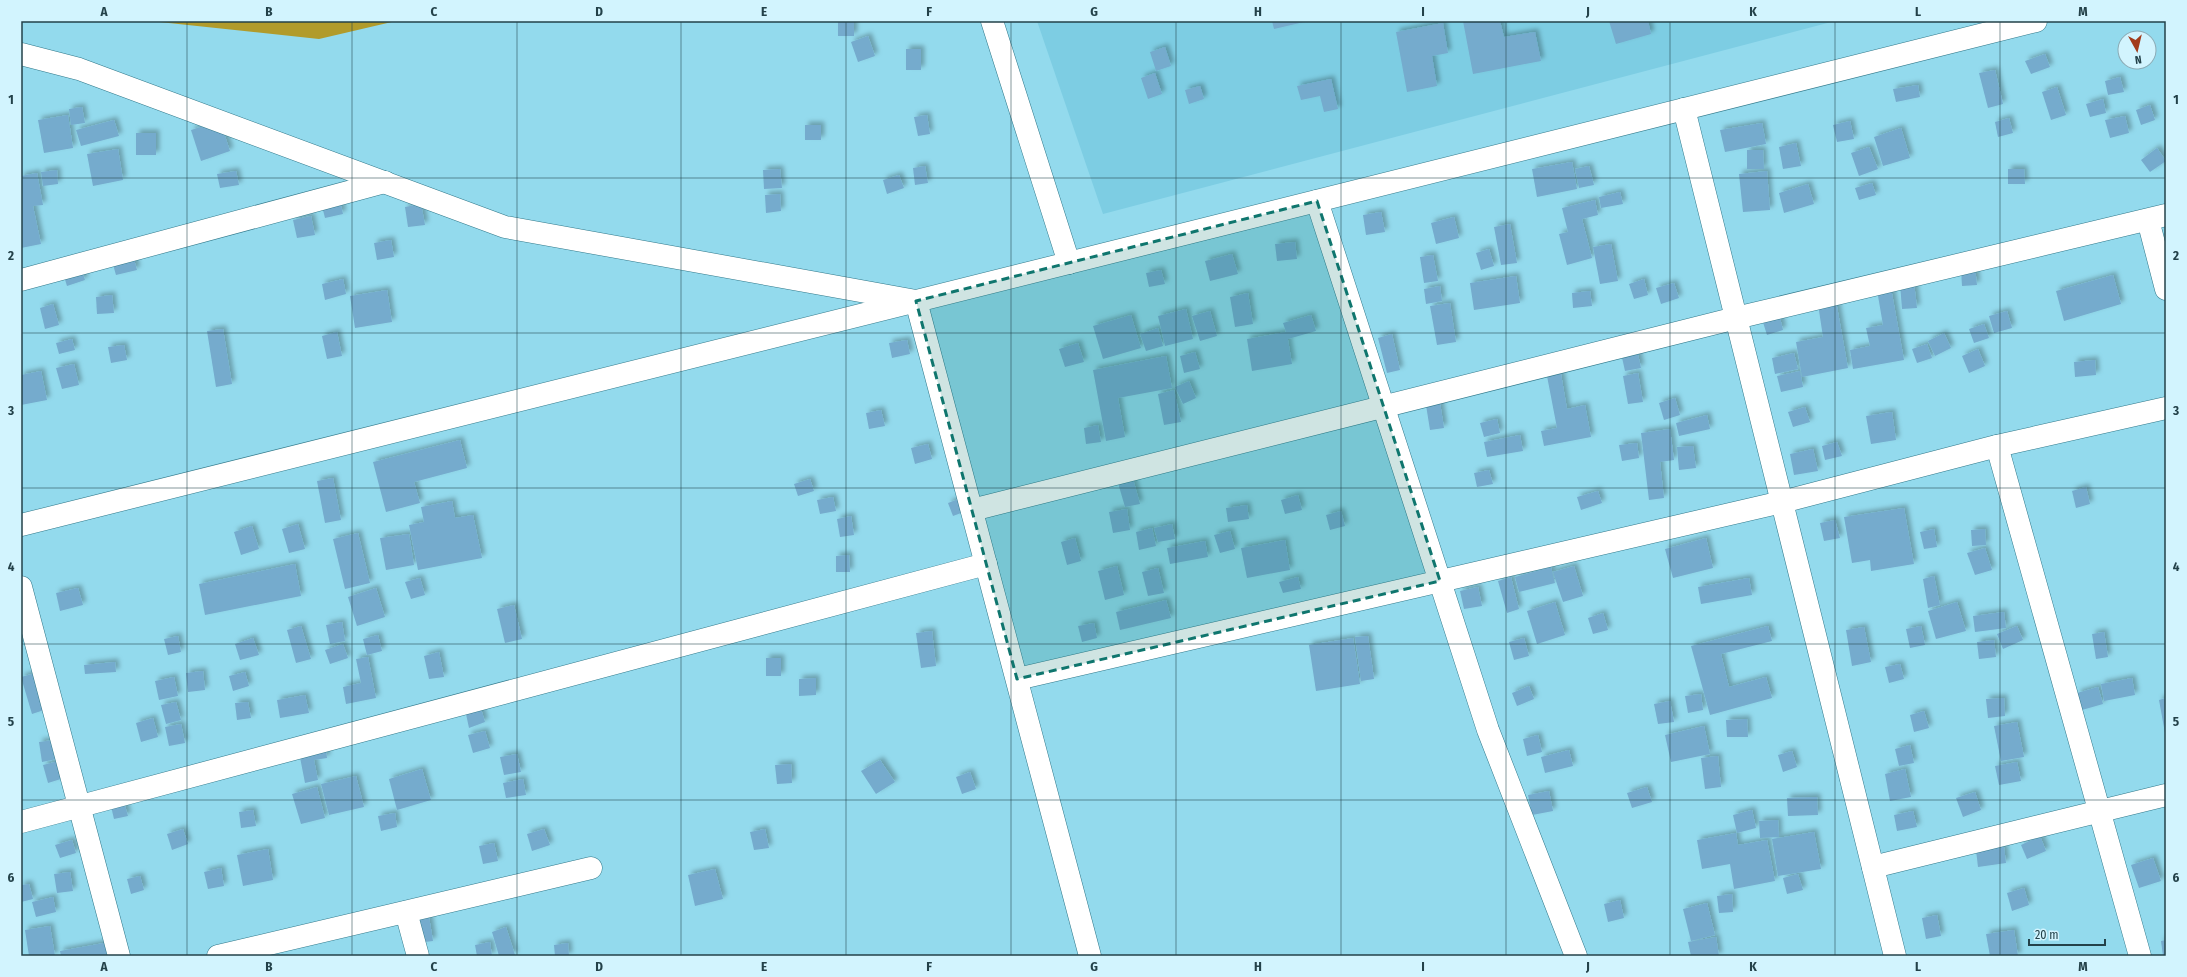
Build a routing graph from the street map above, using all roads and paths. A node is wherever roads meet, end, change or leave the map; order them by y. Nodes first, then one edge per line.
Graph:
1 (992, 21) edge
2 (2036, 21) edge
3 (21, 54) edge
4 (1684, 109) junction
5 (385, 182) junction
6 (1317, 201) junction
7 (2157, 217) edge
8 (1069, 263) junction
9 (21, 280) edge
10 (2166, 289) edge
11 (916, 301) junction
12 (1736, 318) junction
13 (1384, 407) junction
14 (2166, 408) edge
15 (1997, 446) junction
16 (1782, 502) junction
17 (972, 510) junction
18 (21, 524) edge
19 (986, 564) junction
20 (1440, 581) junction
21 (21, 587) edge
22 (1017, 679) junction
23 (2166, 795) edge
24 (80, 807) junction
25 (2099, 811) junction
26 (21, 822) edge
27 (1873, 867) junction
28 (591, 868) dead end
29 (406, 912) junction
30 (119, 956) edge
31 (218, 956) edge
32 (418, 956) edge
33 (1090, 956) edge
34 (1576, 956) edge
35 (1895, 956) edge
36 (2140, 956) edge

1 - 8 street
2 - 4 street
3 - 5 street
4 - 6 street
4 - 12 street
5 - 9 street
5 - 11 street
6 - 8 street
6 - 13 street
7 - 10 street
7 - 12 street
8 - 11 street
11 - 17 street
11 - 18 street
12 - 13 street
12 - 16 street
13 - 17 street
13 - 20 street
14 - 15 street
15 - 16 street
15 - 25 street
16 - 20 street
16 - 27 street
17 - 19 street
19 - 22 street
19 - 24 street
20 - 22 street
20 - 34 street
21 - 24 street
22 - 33 street
23 - 25 street
24 - 26 street
24 - 30 street
25 - 27 street
25 - 36 street
27 - 35 street
28 - 29 street
29 - 31 street
29 - 32 street

